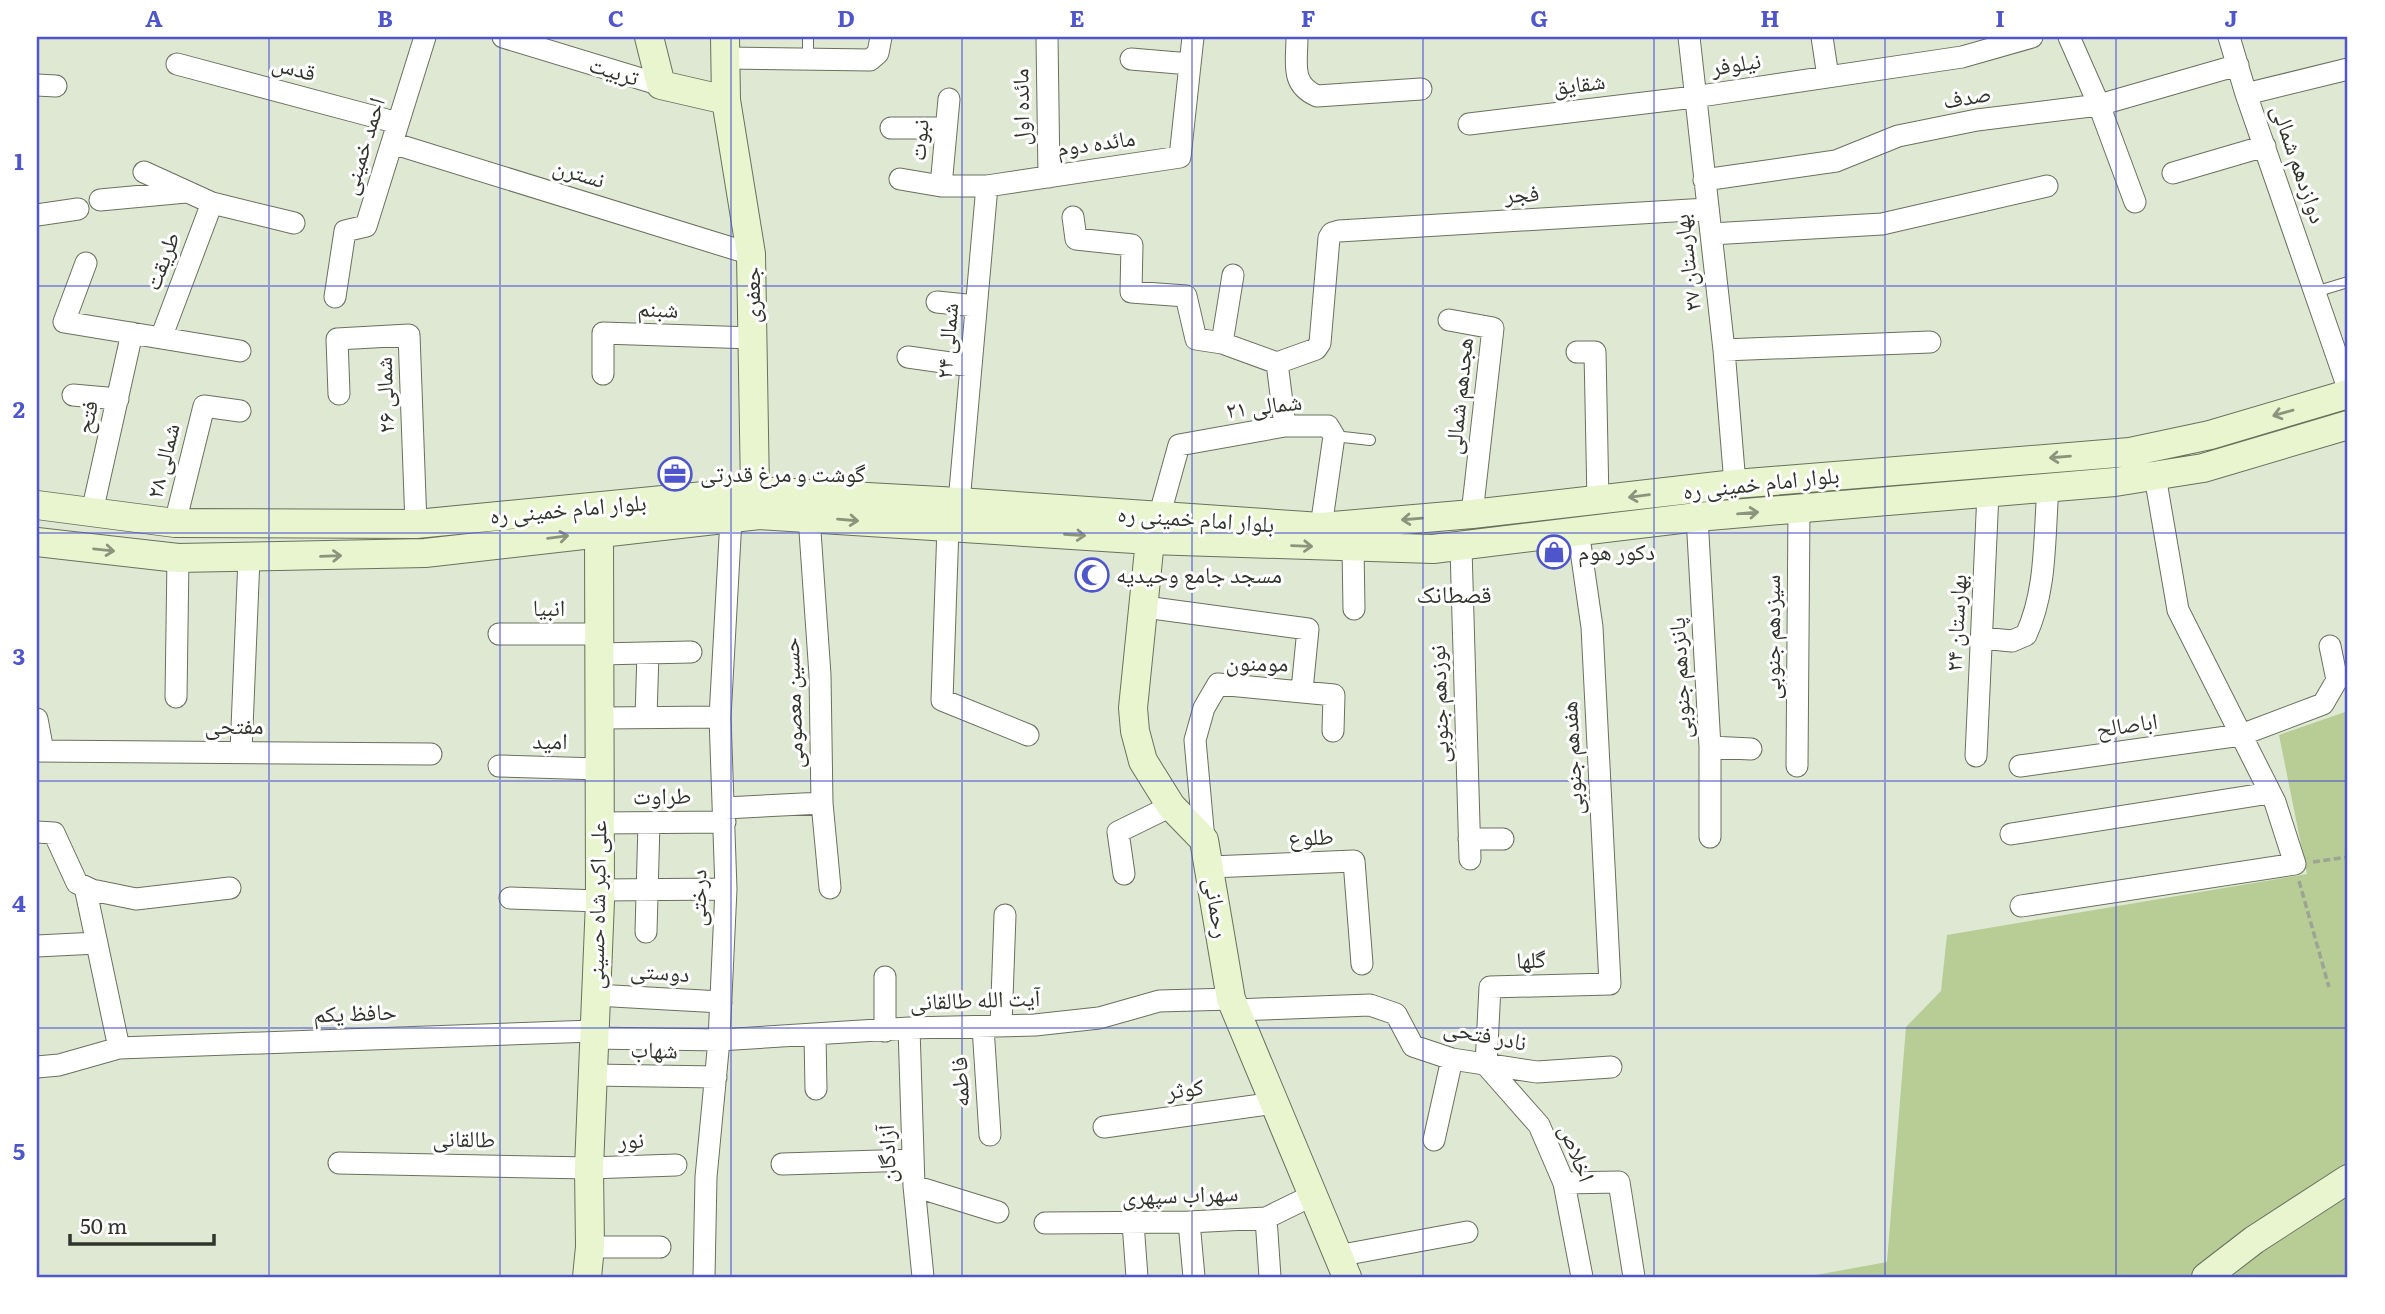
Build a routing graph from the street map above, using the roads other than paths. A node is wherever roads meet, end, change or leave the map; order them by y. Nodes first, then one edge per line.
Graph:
1 (425, 37) edge
2 (503, 37) edge
3 (649, 37) edge
4 (808, 37) edge
5 (881, 37) edge
6 (1047, 37) edge
7 (1193, 37) edge
8 (1297, 37) edge
9 (1689, 37) edge
10 (1822, 37) edge
11 (2032, 37) edge
12 (2069, 37) edge
13 (2230, 37) edge
14 (725, 48) edge
15 (808, 59) junction
16 (1131, 59) dead end
17 (177, 64) dead end
18 (1190, 64) junction
19 (2238, 65) junction
20 (2348, 69) edge
21 (1828, 77) junction
22 (661, 85) junction
23 (1421, 89) dead end
24 (2246, 94) junction
25 (1694, 97) junction
26 (949, 99) dead end
27 (726, 100) junction
28 (2099, 105) junction
29 (1469, 124) dead end
30 (891, 128) dead end
31 (946, 128) junction
32 (395, 133) junction
33 (2265, 146) junction
34 (144, 172) dead end
35 (2173, 173) dead end
36 (1049, 177) junction
37 (900, 179) dead end
38 (1704, 180) junction
39 (941, 186) junction
40 (987, 186) junction
41 (2048, 186) dead end
42 (188, 192) junction
43 (100, 200) dead end
44 (2135, 202) dead end
45 (212, 203) junction
46 (79, 209) dead end
47 (1707, 209) junction
48 (37, 215) edge
49 (1073, 217) dead end
50 (294, 223) dead end
51 (1711, 234) junction
52 (751, 254) junction
53 (86, 263) dead end
54 (1233, 275) dead end
55 (2348, 282) edge
56 (2315, 292) junction
57 (335, 298) dead end
58 (937, 302) dead end
59 (976, 306) junction
60 (1449, 320) dead end
61 (132, 333) junction
62 (161, 338) junction
63 (752, 338) junction
64 (1930, 342) dead end
65 (1222, 343) junction
66 (1724, 350) junction
67 (240, 351) dead end
68 (1577, 352) dead end
69 (908, 357) dead end
70 (1277, 363) junction
71 (971, 366) junction
72 (603, 374) dead end
73 (2348, 388) edge
74 (339, 394) dead end
75 (2348, 394) edge
76 (73, 396) dead end
77 (118, 399) junction
78 (240, 411) dead end
79 (2348, 425) edge
80 (1285, 426) junction
81 (1334, 436) junction
82 (1370, 440) dead end
83 (2155, 476) junction
84 (1735, 484) junction
85 (2048, 488) junction
86 (755, 491) junction
87 (1988, 493) junction
88 (1598, 501) junction
89 (37, 505) edge
90 (1799, 509) junction
91 (92, 512) junction
92 (954, 514) junction
93 (1472, 514) junction
94 (809, 517) junction
95 (1697, 517) junction
96 (731, 519) junction
97 (175, 523) junction
98 (416, 524) junction
99 (1321, 527) junction
100 (1155, 529) junction
101 (1578, 530) junction
102 (599, 532) junction
103 (37, 542) edge
104 (1353, 548) junction
105 (1461, 548) junction
106 (177, 558) junction
107 (249, 558) junction
108 (1145, 607) junction
109 (1354, 609) dead end
110 (499, 634) dead end
111 (1981, 638) junction
112 (599, 644) junction
113 (2330, 646) dead end
114 (691, 652) dead end
115 (648, 653) junction
116 (1302, 690) junction
117 (176, 697) dead end
118 (646, 717) junction
119 (720, 717) junction
120 (599, 718) junction
121 (37, 719) edge
122 (1333, 731) dead end
123 (1028, 735) dead end
124 (2241, 735) junction
125 (1710, 747) junction
126 (1751, 749) dead end
127 (40, 751) edge
128 (241, 752) junction
129 (431, 754) dead end
130 (1976, 756) dead end
131 (499, 766) dead end
132 (1797, 766) dead end
133 (2020, 766) dead end
134 (599, 769) junction
135 (2270, 793) junction
136 (822, 803) junction
137 (1171, 806) junction
138 (725, 815) junction
139 (649, 822) junction
140 (599, 823) junction
141 (37, 832) edge
142 (2011, 834) dead end
143 (1710, 837) dead end
144 (1503, 839) dead end
145 (1207, 854) junction
146 (1124, 874) dead end
147 (85, 887) junction
148 (230, 888) dead end
149 (830, 888) dead end
150 (648, 890) junction
151 (726, 890) junction
152 (600, 896) junction
153 (510, 898) dead end
154 (2021, 906) dead end
155 (1005, 915) dead end
156 (646, 932) dead end
157 (97, 943) junction
158 (37, 946) edge
159 (1362, 964) dead end
160 (885, 977) dead end
161 (1610, 984) joint
162 (595, 995) junction
163 (721, 1003) junction
164 (1233, 1004) junction
165 (992, 1027) junction
166 (909, 1028) junction
167 (885, 1031) junction
168 (593, 1035) junction
169 (815, 1035) junction
170 (719, 1040) junction
171 (119, 1048) junction
172 (1452, 1059) junction
173 (1486, 1065) junction
174 (37, 1067) edge
175 (1611, 1067) dead end
176 (593, 1075) junction
177 (716, 1077) junction
178 (816, 1088) dead end
179 (1273, 1103) junction
180 (1104, 1126) dead end
181 (990, 1135) dead end
182 (1434, 1140) dead end
183 (913, 1160) junction
184 (338, 1163) dead end
185 (782, 1164) dead end
186 (676, 1165) dead end
187 (589, 1168) junction
188 (2348, 1179) edge
189 (1564, 1183) junction
190 (914, 1186) junction
191 (1311, 1196) junction
192 (998, 1212) dead end
193 (1266, 1218) junction
194 (1189, 1222) junction
195 (1045, 1223) dead end
196 (1133, 1223) junction
197 (1467, 1232) dead end
198 (590, 1247) junction
199 (660, 1247) dead end
200 (1342, 1267) edge
201 (587, 1277) edge
202 (704, 1277) edge
203 (923, 1277) edge
204 (1137, 1277) edge
205 (1194, 1277) edge
206 (1269, 1277) edge
207 (1582, 1277) edge
208 (1634, 1277) edge
209 (2206, 1277) edge

1 - 32 street, احمد خمینی
2 - 22 street, تربیت
3 - 22 main road
4 - 15 lane
5 - 15 street
6 - 36 street, مائده اول
7 - 18 street, مائده دوم
8 - 23 street
9 - 25 street, بهارستان ۲۷
10 - 21 street
11 - 21 street, نیلوفر
12 - 28 street
13 - 19 street, دوازدهم شمالی
14 - 15 street
14 - 27 main road, جعفری
16 - 18 street
17 - 32 street, قدس
18 - 36 street, مائده دوم
19 - 24 street, دوازدهم شمالی
19 - 28 street, صدف
20 - 24 street
21 - 25 street, نیلوفر
22 - 27 main road, تربیت
24 - 33 street, دوازدهم شمالی
25 - 29 street, شقایق
25 - 38 street, بهارستان ۲۷
26 - 31 street, نبوت
27 - 52 main road, جعفری
28 - 38 street, صدف
28 - 44 street
30 - 31 street
31 - 39 street, نبوت
32 - 52 street, نسترن
32 - 57 street, احمد خمینی
33 - 35 street
33 - 56 street, دوازدهم شمالی
34 - 42 street
36 - 40 street, مائده دوم
37 - 39 street, مائده دوم
38 - 47 street, بهارستان ۲۷
39 - 40 street, مائده دوم
40 - 59 street, ۲۴ شمالی
41 - 51 street
42 - 43 street
42 - 45 street
45 - 50 street
45 - 62 street, طریقت
46 - 48 street
47 - 51 street, بهارستان ۲۷
47 - 70 street, فجر
49 - 65 street
51 - 66 street, بهارستان ۲۷
52 - 63 main road, جعفری
53 - 61 street
54 - 65 street
55 - 56 lane
56 - 73 street, دوازدهم شمالی
58 - 59 street
59 - 71 street, ۲۴ شمالی
60 - 93 street, هجدهم شمالی
61 - 62 street
61 - 77 street, فتح
62 - 67 street
63 - 72 street, شبنم
63 - 86 main road, جعفری
64 - 66 street
65 - 70 street
66 - 84 street, بهارستان ۲۷
68 - 88 street
69 - 71 street
70 - 80 street
71 - 92 street, ۲۴ شمالی
74 - 98 street, ۲۶ شمالی
75 -> 84 main road, بلوار امام خمینی ره
76 - 77 street
77 - 91 street, فتح
78 - 97 street, ۲۸ شمالی
79 - 83 main road, بلوار امام خمینی ره
80 - 81 street, ۲۱ شمالی
80 - 100 street, ۲۱ شمالی
81 - 82 lane
81 - 99 street
83 - 85 main road, بلوار امام خمینی ره
83 - 124 street
84 -> 88 main road, بلوار امام خمینی ره
85 - 87 main road, بلوار امام خمینی ره
85 - 111 street
86 - 92 main road, بلوار امام خمینی ره
86 - 98 main road, بلوار امام خمینی ره
87 - 90 main road, بلوار امام خمینی ره
87 - 111 street, بهارستان ۲۴
88 - 93 main road, بلوار امام خمینی ره
89 - 91 main road, بلوار امام خمینی ره
95 -> 90 main road, بلوار امام خمینی ره
90 - 132 street, سیزدهم جنوبی
91 - 97 main road, بلوار امام خمینی ره
94 -> 92 main road, بلوار امام خمینی ره
92 - 100 main road, بلوار امام خمینی ره
92 - 123 street, ۲۴ شمالی
93 -> 99 main road, بلوار امام خمینی ره
94 - 96 main road, بلوار امام خمینی ره
94 - 136 street, حسین معصومی
95 - 101 main road, بلوار امام خمینی ره
95 - 125 street, پانزدهم جنوبی
96 - 102 main road, بلوار امام خمینی ره
96 - 119 street, درختی
97 - 98 main road, بلوار امام خمینی ره
99 - 100 main road, بلوار امام خمینی ره
100 -> 104 main road, بلوار امام خمینی ره
100 - 108 main road
101 - 105 main road, بلوار امام خمینی ره
101 - 161 street, هفدهم جنوبی
107 -> 102 main road, بلوار امام خمینی ره
102 - 112 main road, علی اکبر شاه حسینی
103 -> 106 main road, بلوار امام خمینی ره
104 - 105 main road, بلوار امام خمینی ره
104 - 109 street
105 - 144 street, نوزدهم جنوبی
106 - 107 main road, بلوار امام خمینی ره
106 - 117 street
107 - 128 street
108 - 116 street
108 - 137 main road
110 - 112 street, انبیا
111 - 130 street, بهارستان ۲۴
112 - 115 street, انبیا
112 - 120 main road, علی اکبر شاه حسینی
113 - 124 street, اباصالح
114 - 115 street, انبیا
115 - 118 street
116 - 122 street, مومنون
116 - 145 street, مومنون
118 - 119 street
118 - 120 street
119 - 138 street, درختی
120 - 134 main road, علی اکبر شاه حسینی
121 - 127 street
124 - 133 street, اباصالح
124 - 135 street
125 - 126 street
125 - 143 street, پانزدهم جنوبی
127 - 128 street, مفتحی
128 - 129 street, مفتحی
131 - 134 street, امید
134 - 140 main road, علی اکبر شاه حسینی
135 - 142 street
135 - 154 street
136 - 138 street, طراوت
136 - 149 street, حسین معصومی
137 - 145 main road
137 - 146 street
138 - 139 street, طراوت
138 - 151 street, درختی
139 - 140 street, طراوت
139 - 150 street
140 - 152 main road, علی اکبر شاه حسینی
141 - 147 street
145 - 159 street, طلوع
145 - 164 main road, رحمانی
147 - 148 street
147 - 157 street
150 - 151 street
150 - 152 street
150 - 156 street
151 - 163 street, درختی
152 - 153 street
152 - 162 main road, علی اکبر شاه حسینی
155 - 165 street, فاطمه
157 - 158 street
157 - 171 street
160 - 167 street
161 - 173 street, گلها
162 - 163 street, دوستی
162 - 168 main road, علی اکبر شاه حسینی
163 - 170 street, درختی
164 - 165 street, آیت الله طالقانی
164 - 172 street, نادر فتحی
164 - 179 main road, رحمانی
165 - 166 street, آیت الله طالقانی
165 - 181 street, فاطمه
166 - 167 street, آیت الله طالقانی
166 - 183 street, آزادگان
167 - 169 street, آیت الله طالقانی
168 - 170 street, حافظ یکم
168 - 171 street, حافظ یکم
168 - 176 main road, علی اکبر شاه حسینی
169 - 170 street, آیت الله طالقانی
169 - 178 street
170 - 177 street, درختی
171 - 174 street, حافظ یکم
172 - 173 street, نادر فتحی
172 - 182 street
173 - 175 street, نادر فتحی
173 - 189 street, اخلاص
176 - 177 street, شهاب
176 - 187 main road, علی اکبر شاه حسینی
177 - 202 street, درختی
179 - 180 street, کوثر
179 - 191 main road, رحمانی
183 - 185 street
183 - 190 street, آزادگان
184 - 187 street, طالقانی
186 - 187 street, نور
187 - 198 main road, علی اکبر شاه حسینی
188 - 209 main road
189 - 207 street, اخلاص
189 - 208 street
190 - 192 street
190 - 203 street, آزادگان
191 - 193 street, سهراب سپهری
191 - 200 main road, رحمانی
193 - 194 street, سهراب سپهری
193 - 206 street
194 - 196 street, سهراب سپهری
194 - 205 street
195 - 196 street, سهراب سپهری
196 - 204 street
197 - 200 street
198 - 199 street
198 - 201 main road, علی اکبر شاه حسینی

